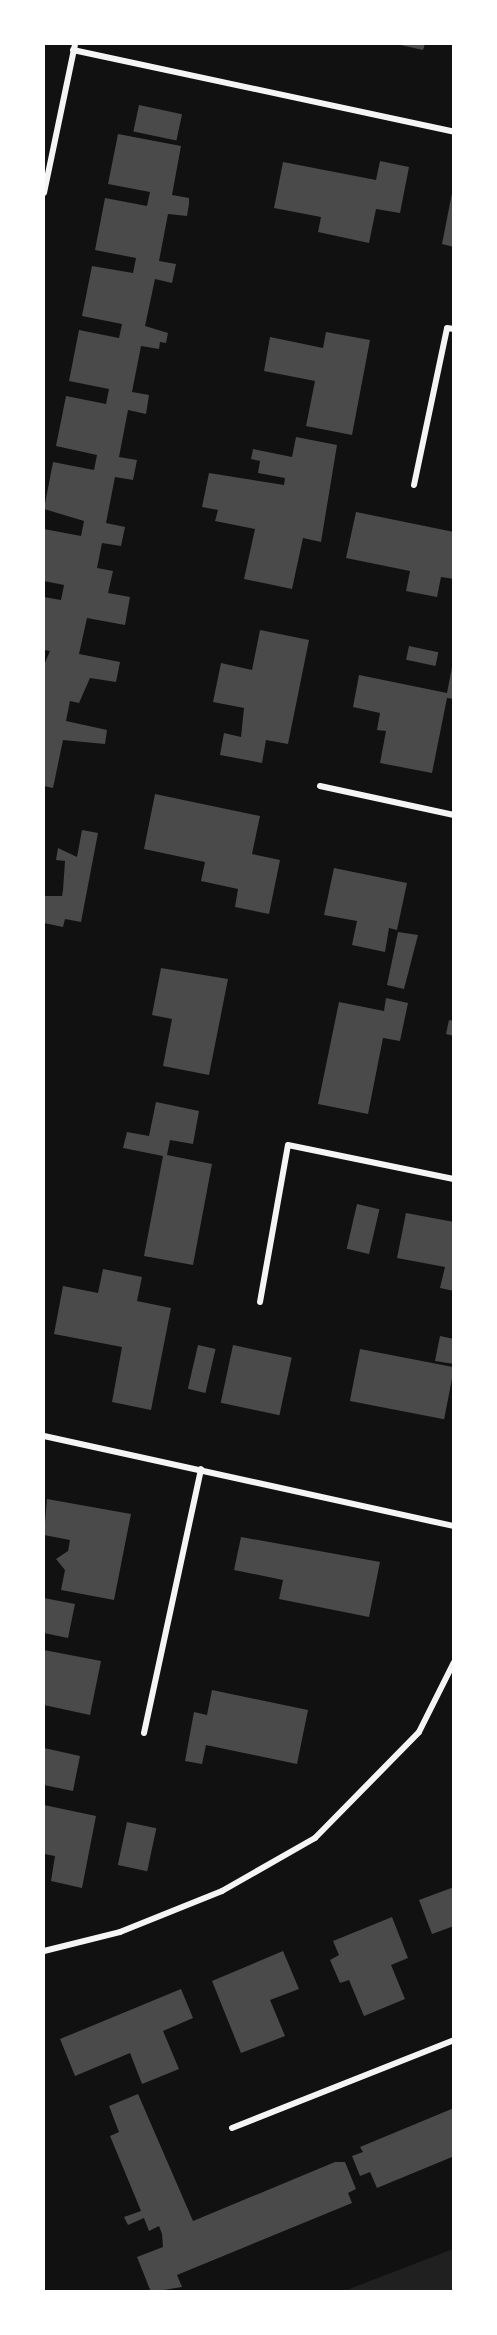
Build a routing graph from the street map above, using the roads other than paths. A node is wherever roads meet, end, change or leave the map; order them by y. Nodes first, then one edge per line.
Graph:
1 (74, 47) edge
2 (453, 132) edge
3 (44, 194) edge
4 (453, 329) edge
5 (414, 485) dead end
6 (320, 786) dead end
7 (453, 815) edge
8 (453, 1179) edge
9 (260, 1302) dead end
10 (44, 1436) edge
11 (201, 1469) junction
12 (453, 1526) edge
13 (453, 1662) edge
14 (144, 1734) dead end
15 (44, 1951) edge
16 (453, 2040) edge
17 (232, 2128) dead end

1 - 2 street
1 - 3 street
4 - 5 street
6 - 7 street
8 - 9 street
10 - 11 street
11 - 12 street
11 - 14 street
13 - 15 street
16 - 17 street

